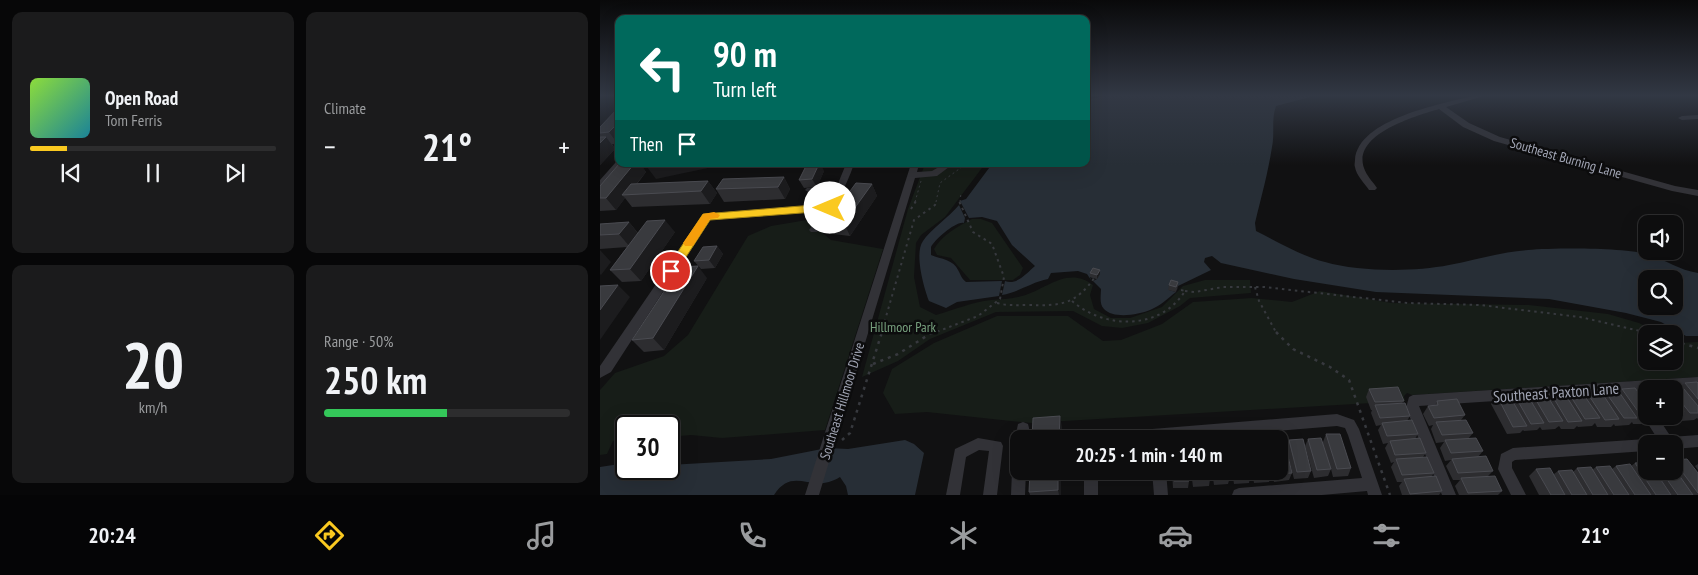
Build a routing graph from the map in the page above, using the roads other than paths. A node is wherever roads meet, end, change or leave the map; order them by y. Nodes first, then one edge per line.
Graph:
1 (1403, 119) edge
2 (1458, 119) edge
3 (616, 167) edge
4 (849, 167) edge
5 (915, 167) edge
6 (944, 167) edge
7 (916, 178) junction
8 (600, 185) edge
9 (1372, 188) dead end
10 (840, 189) junction
11 (810, 190) dead end
12 (1698, 193) edge
13 (832, 202) junction
14 (814, 230) dead end
15 (600, 373) edge
16 (1698, 382) edge
17 (1628, 387) junction
18 (1638, 400) edge
19 (1231, 430) edge
20 (1698, 441) edge
21 (1683, 442) edge
22 (1638, 446) edge
23 (1019, 480) edge
24 (1091, 480) edge
25 (1160, 480) edge
26 (814, 490) edge
27 (1373, 490) edge
28 (953, 495) edge
29 (990, 495) edge
30 (1018, 495) edge
31 (1091, 495) edge
32 (1161, 495) edge
33 (1239, 495) edge
34 (1449, 495) edge
35 (1519, 495) edge

1 - 9 street
2 - 12 street, Southeast Burning Lane
3 - 8 street
4 - 10 street
5 - 7 street, Southeast Hillmoor Drive
6 - 7 street
7 - 26 street, Southeast Hillmoor Drive
10 - 11 street
10 - 13 street
13 - 14 street
13 - 15 street
16 - 17 street, Southeast Paxton Lane
17 - 18 street
17 - 34 street, Southeast Paxton Lane
19 - 27 street
20 - 21 street
22 - 35 street
23 - 30 street
24 - 31 street
25 - 32 street
27 - 33 street
28 - 29 street

